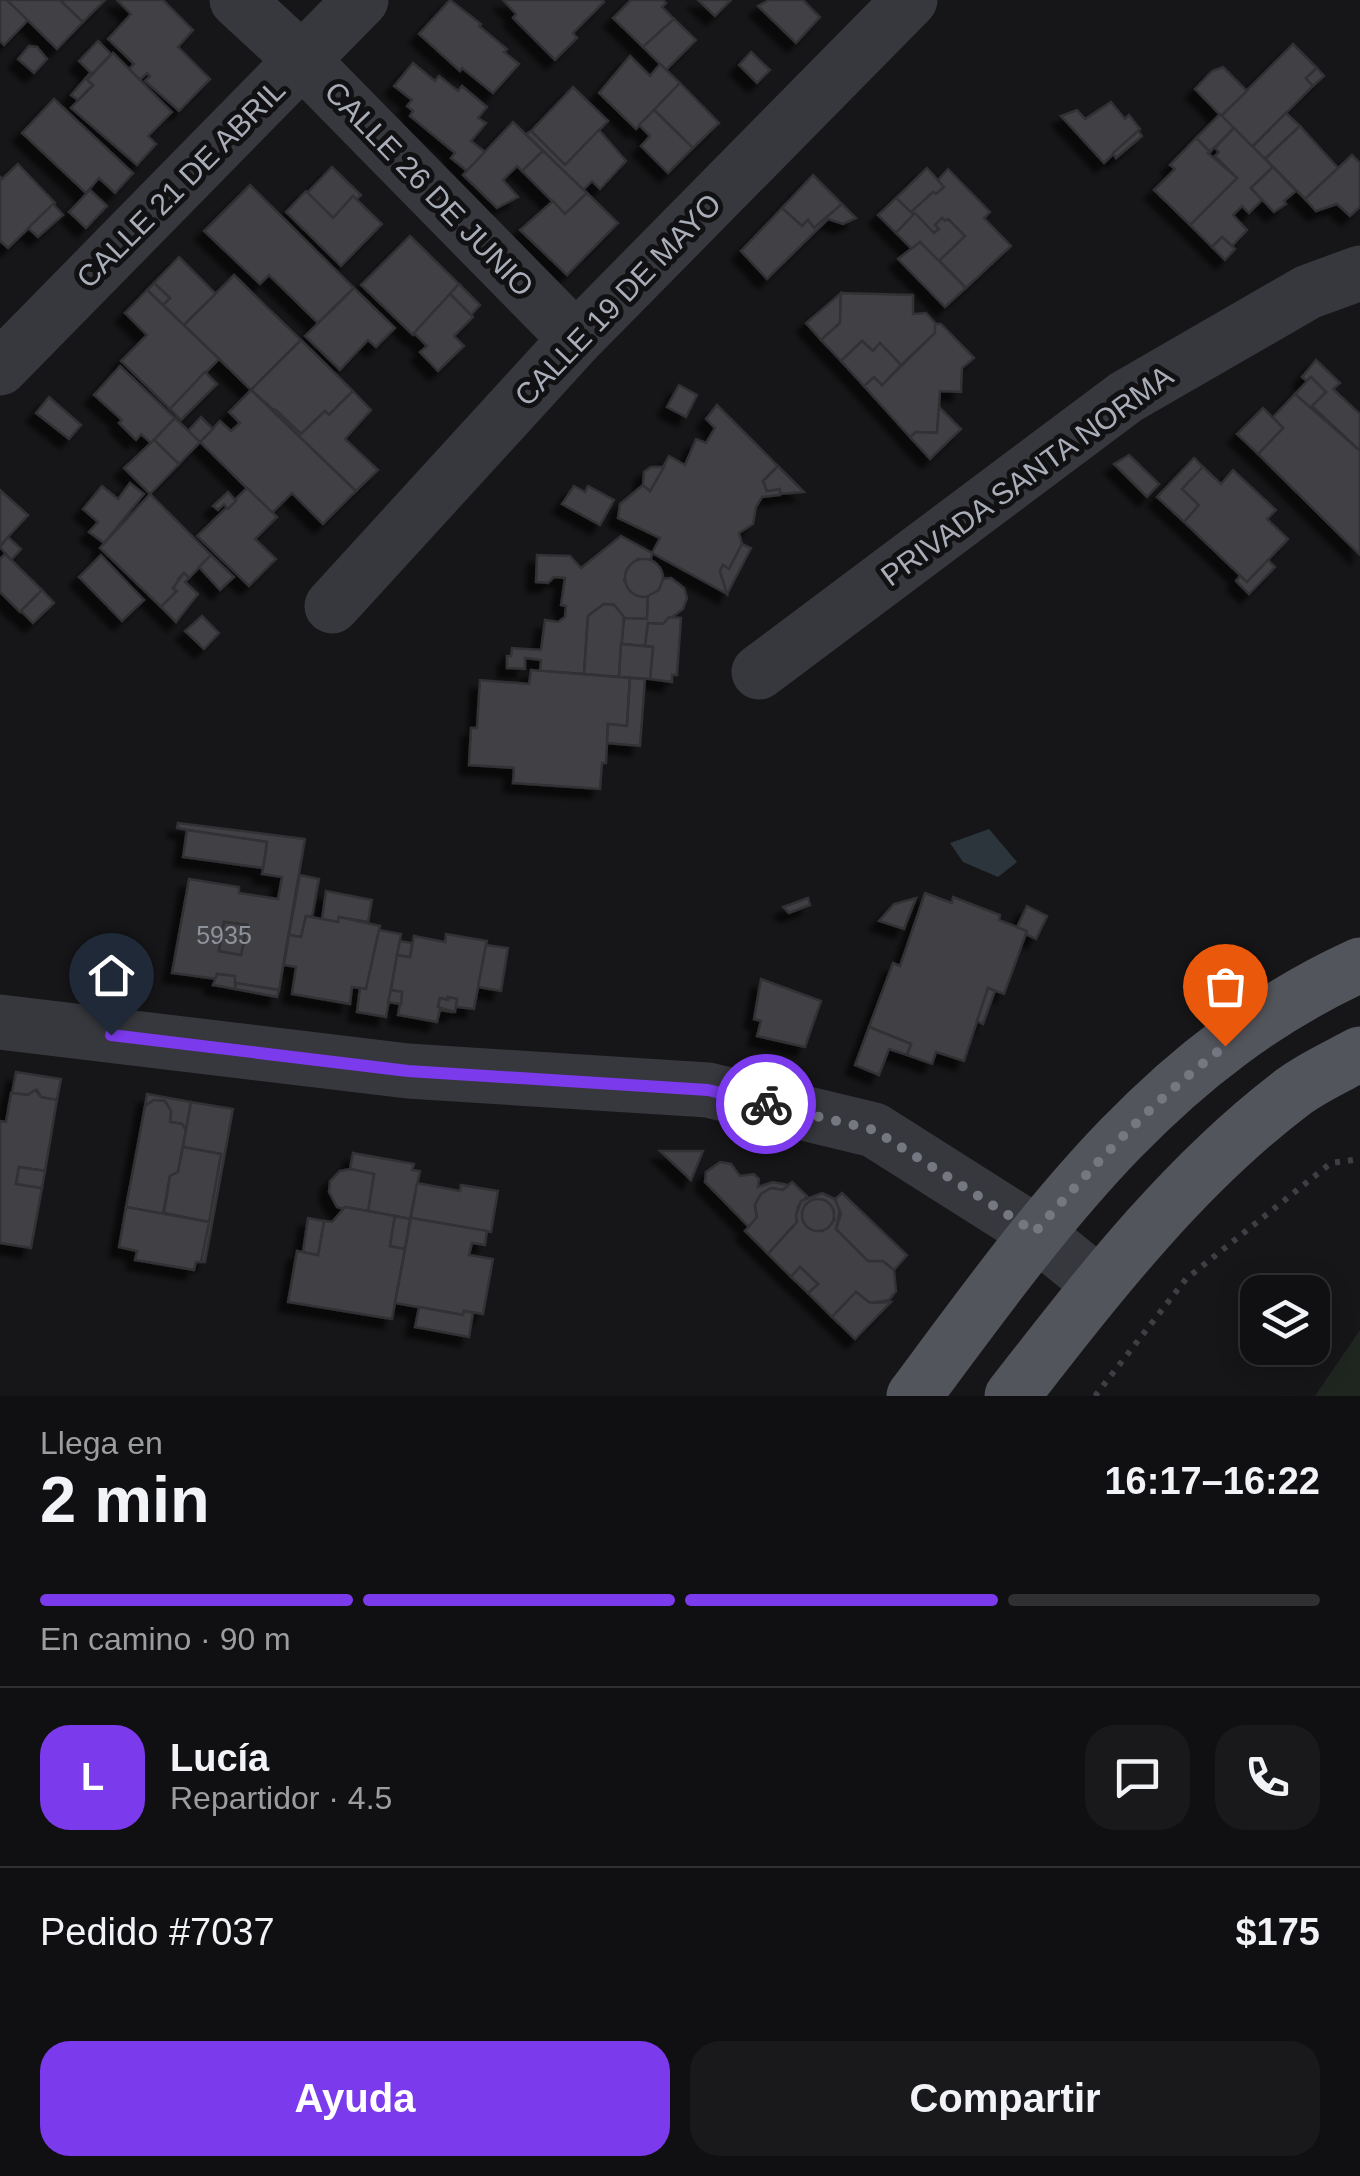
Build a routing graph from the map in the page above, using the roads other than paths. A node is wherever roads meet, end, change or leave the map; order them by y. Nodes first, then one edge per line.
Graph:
1 (237, 0) edge
2 (362, 0) edge
3 (910, 0) edge
4 (303, 61) junction
5 (1360, 273) edge
6 (576, 339) junction
7 (0, 368) edge
8 (332, 606) dead end
9 (759, 672) dead end
10 (1360, 966) edge
11 (0, 1022) edge
12 (1360, 1054) edge
13 (1035, 1232) junction
14 (1099, 1284) junction
15 (914, 1396) edge
16 (1012, 1396) edge

1 - 4 street, CALLE 26 DE JUNIO
2 - 4 street, CALLE 21 DE ABRIL
3 - 6 street, CALLE 19 DE MAYO
4 - 6 street, CALLE 26 DE JUNIO
4 - 7 street, CALLE 21 DE ABRIL
5 - 9 street, PRIVADA SANTA NORMA
6 - 8 street, CALLE 19 DE MAYO
10 - 13 main road
11 - 13 street
12 - 14 main road
13 - 14 street
13 - 15 main road
14 - 16 main road

